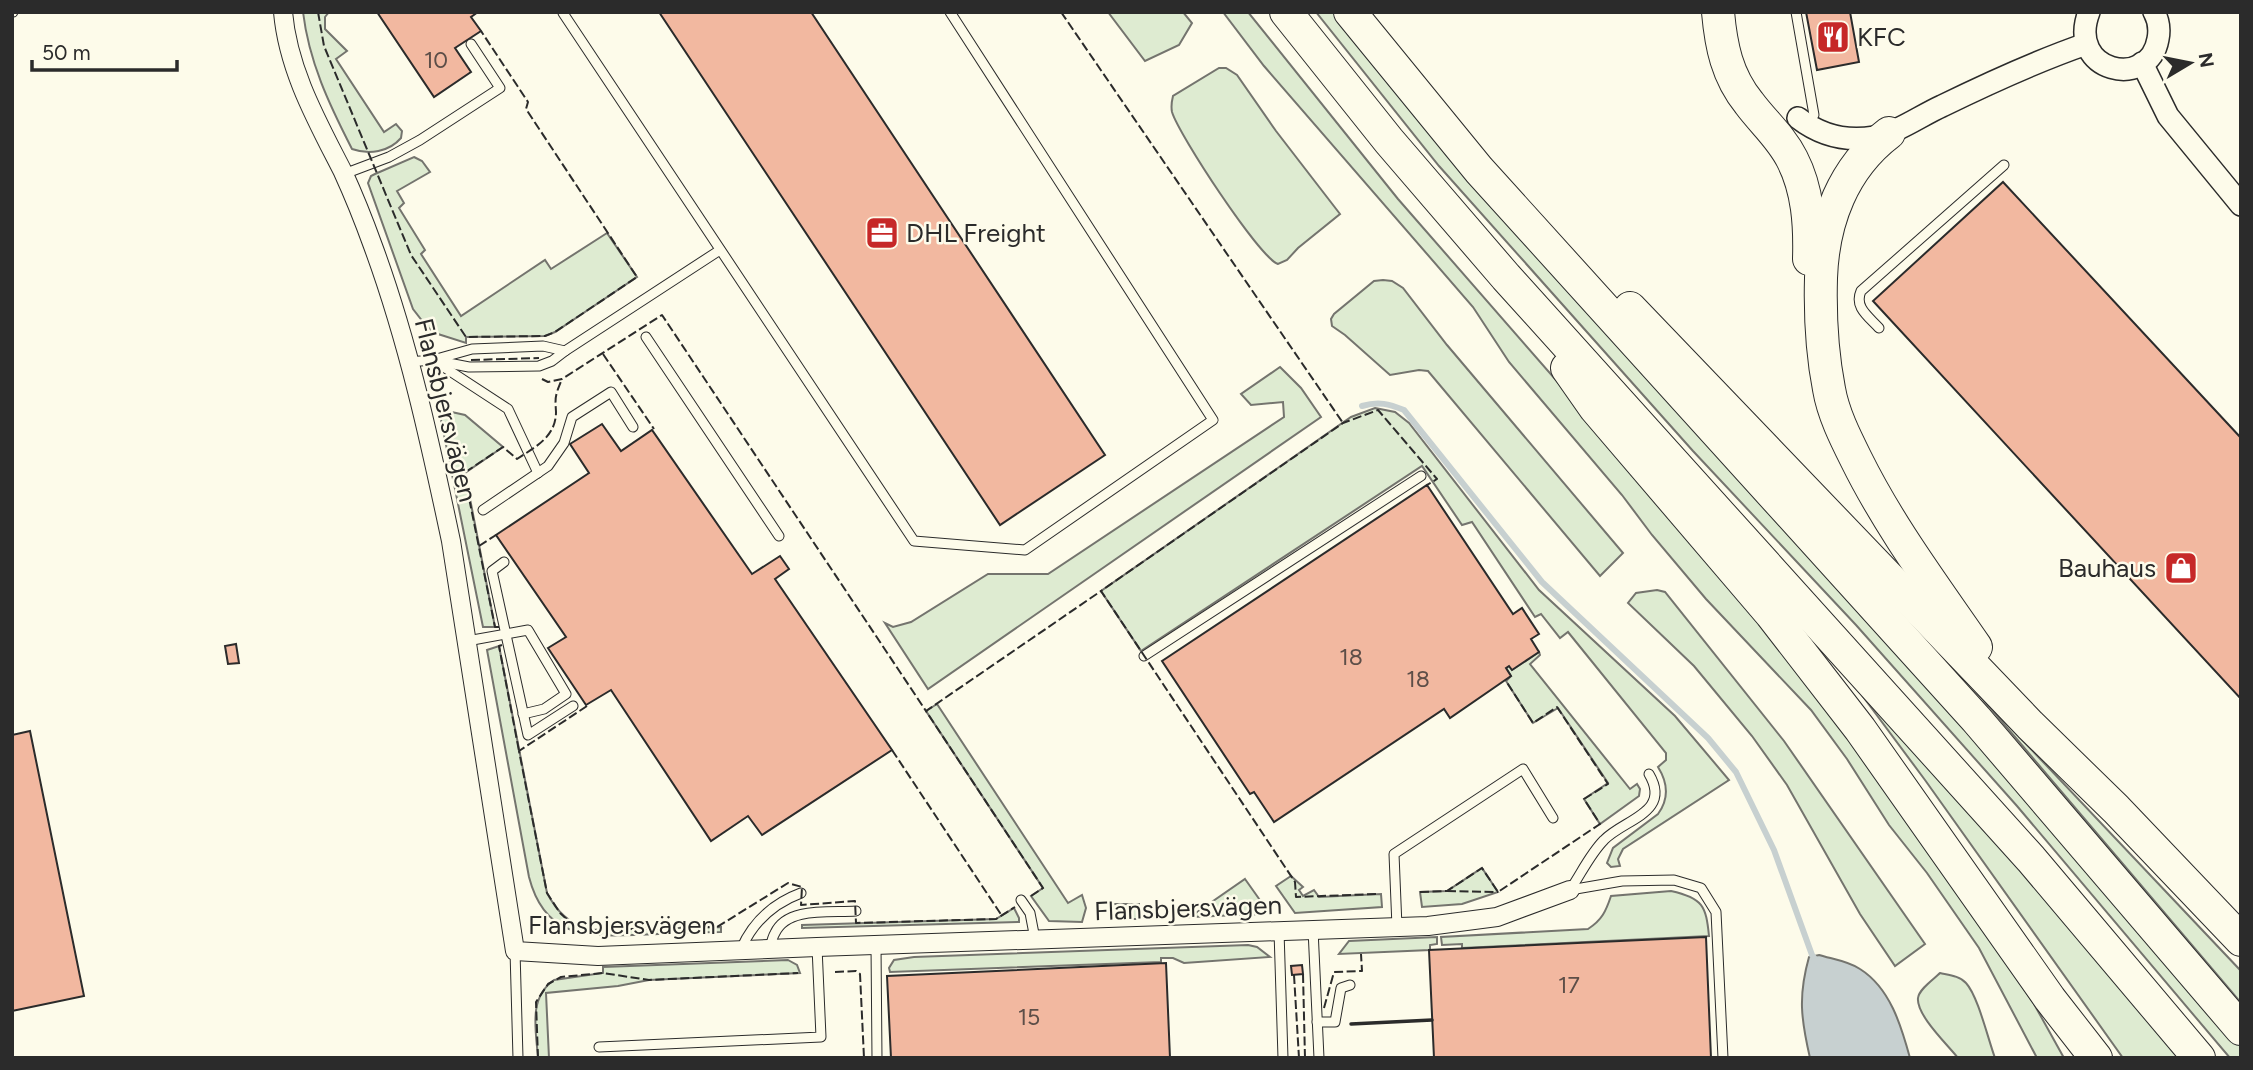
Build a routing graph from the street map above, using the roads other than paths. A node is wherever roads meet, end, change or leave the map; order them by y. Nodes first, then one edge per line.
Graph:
1 (283, 12) edge
2 (950, 12) edge
3 (1286, 12) edge
4 (1350, 12) edge
5 (1371, 12) edge
6 (1718, 12) edge
7 (1796, 12) edge
8 (2089, 12) edge
9 (563, 13) edge
10 (2159, 14) edge
11 (471, 44) dead end
12 (2086, 44) junction
13 (2142, 63) junction
14 (1806, 117) joint
15 (1889, 134) junction
16 (2004, 165) dead end
17 (344, 174) junction
18 (2241, 205) edge
19 (720, 250) junction
20 (1506, 277) junction
21 (1879, 328) dead end
22 (646, 337) dead end
23 (565, 351) junction
24 (433, 360) junction
25 (408, 362) junction
26 (1829, 391) junction
27 (633, 427) dead end
28 (538, 473) junction
29 (1421, 477) dead end
30 (483, 510) dead end
31 (779, 536) dead end
32 (504, 562) dead end
33 (505, 634) junction
34 (467, 641) junction
35 (1144, 656) dead end
36 (573, 706) dead end
37 (523, 714) junction
38 (2030, 726) junction
39 (1649, 774) dead end
40 (1553, 818) dead end
41 (1570, 890) junction
42 (802, 893) dead end
43 (1021, 900) dead end
44 (856, 911) dead end
45 (2241, 923) edge
46 (1397, 927) junction
47 (1313, 929) junction
48 (1279, 931) junction
49 (1035, 939) junction
50 (2241, 940) edge
51 (876, 946) junction
52 (817, 947) junction
53 (770, 949) junction
54 (741, 950) junction
55 (515, 951) junction
56 (1350, 985) dead end
57 (2050, 999) junction
58 (1317, 1022) junction
59 (2241, 1029) edge
60 (599, 1048) dead end
61 (518, 1058) edge
62 (877, 1058) edge
63 (1283, 1058) edge
64 (1319, 1058) edge
65 (1723, 1058) edge
66 (2082, 1058) edge
67 (2096, 1058) edge
68 (2199, 1058) edge

1 - 17 street, Flansbjersvägen
2 - 19 lane
3 - 20 highway
4 - 59 highway
5 - 38 highway
6 - 26 highway
7 - 14 lane
8 - 12 street
9 - 19 lane
10 - 13 street
11 - 17 lane
12 - 13 street
12 - 15 street
13 - 18 street
14 - 15 street
15 - 26 highway
16 - 21 lane
17 - 25 street, Flansbjersvägen
19 - 23 lane
20 - 57 highway
20 - 68 highway
22 - 31 lane
23 - 24 lane
23 - 24 lane
24 - 25 lane
24 - 28 lane
25 - 34 street, Flansbjersvägen
26 - 38 highway
27 - 28 lane
28 - 30 lane
29 - 35 lane
32 - 33 lane
33 - 34 lane
33 - 37 lane
33 - 37 lane
34 - 55 street, Flansbjersvägen
36 - 37 lane
38 - 45 highway
38 - 50 highway
39 - 41 lane
40 - 46 lane
41 - 46 street, Flansbjersvägen
41 - 65 lane
42 - 54 lane
43 - 49 lane
44 - 53 lane
46 - 47 street, Flansbjersvägen
47 - 48 street, Flansbjersvägen
47 - 58 lane
48 - 49 street, Flansbjersvägen
48 - 63 lane
49 - 51 street, Flansbjersvägen
51 - 52 street, Flansbjersvägen
51 - 62 lane
52 - 53 street, Flansbjersvägen
52 - 60 lane
53 - 54 street, Flansbjersvägen
54 - 55 street, Flansbjersvägen
55 - 61 lane
56 - 58 lane
57 - 66 highway
57 - 67 highway
58 - 64 lane

